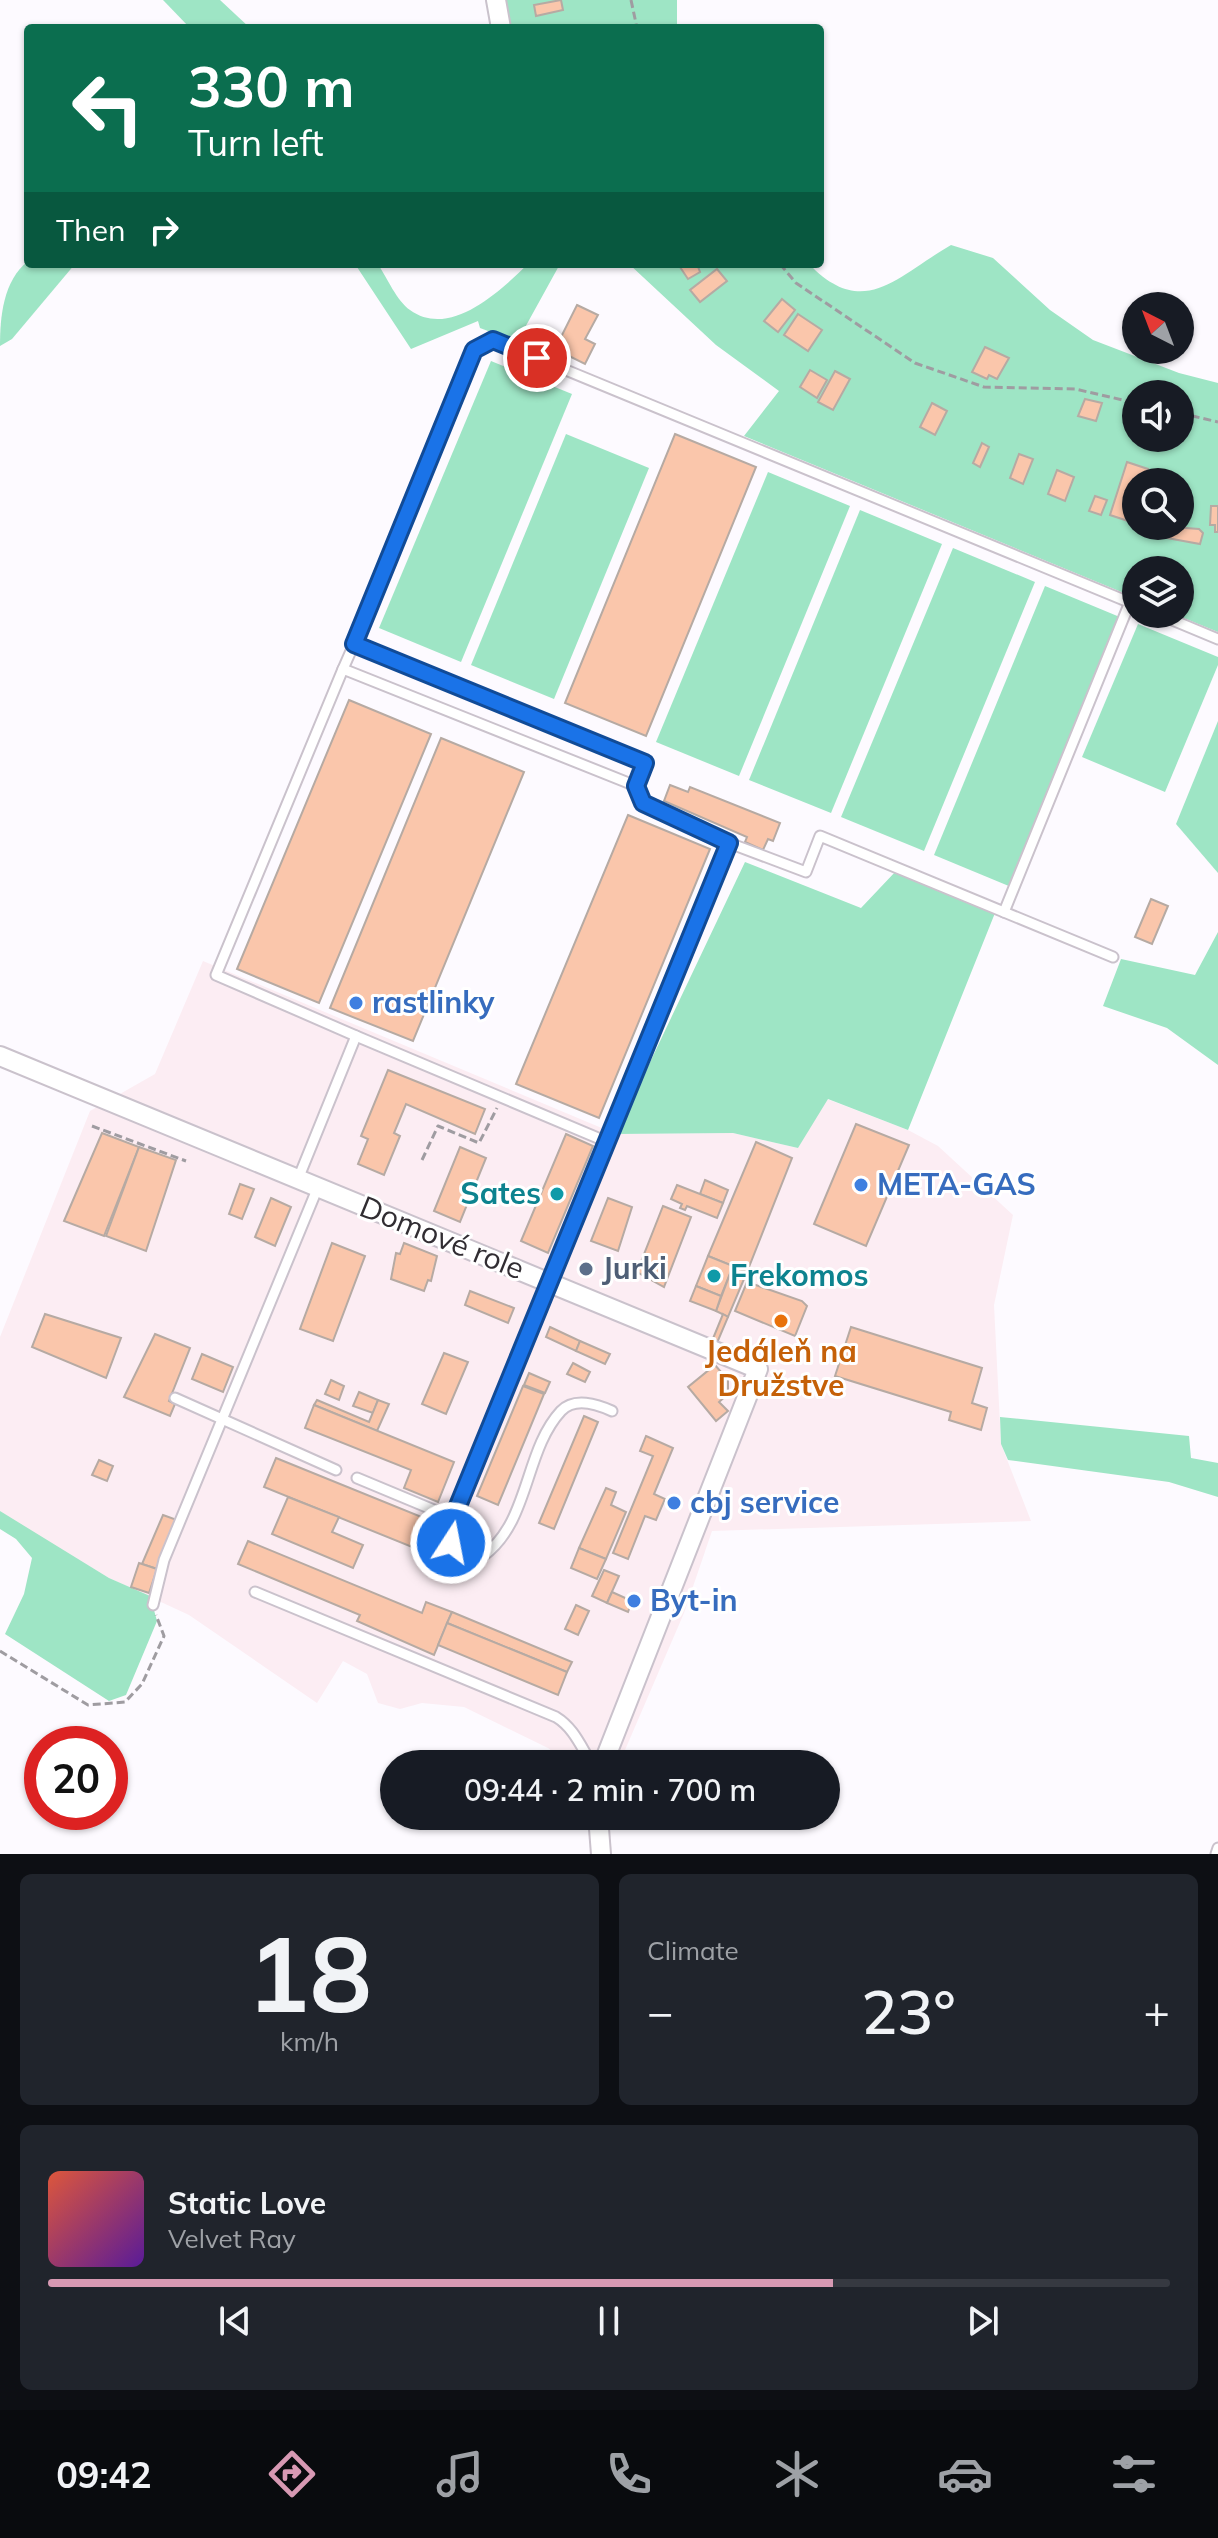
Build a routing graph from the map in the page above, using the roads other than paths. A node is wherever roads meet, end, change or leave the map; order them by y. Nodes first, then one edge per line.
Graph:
1 (496, 0) edge
2 (500, 24) edge
3 (1122, 599) edge
4 (1123, 628) edge
5 (1192, 628) edge
6 (1218, 639) edge
7 (354, 644) junction
8 (343, 669) junction
9 (636, 786) junction
10 (729, 843) junction
11 (1004, 912) junction
12 (1113, 957) dead end
13 (356, 1036) junction
14 (0, 1056) edge
15 (605, 1141) junction
16 (298, 1179) junction
17 (318, 1187) junction
18 (548, 1282) junction
19 (175, 1398) dead end
20 (612, 1411) dead end
21 (222, 1419) junction
22 (336, 1470) dead end
23 (357, 1478) dead end
24 (453, 1518) junction
25 (255, 1592) dead end
26 (153, 1605) road end
27 (585, 1750) edge
28 (609, 1750) edge
29 (599, 1830) edge
30 (601, 1854) edge

1 - 2 street
3 - 7 lane
4 - 11 lane
5 - 6 lane
7 - 8 lane
7 - 9 lane
8 - 9 lane
8 - 13 lane
9 - 10 lane
10 - 11 lane
10 - 15 lane
11 - 12 lane
13 - 15 lane
13 - 16 lane
14 - 16 street, Domové role
15 - 18 lane
16 - 17 street, Domové role
17 - 18 street, Domové role
17 - 21 lane
18 - 24 lane
18 - 28 street, Domové role
19 - 21 lane
20 - 24 lane
21 - 22 lane
21 - 26 lane
23 - 24 lane
25 - 27 lane
29 - 30 street

